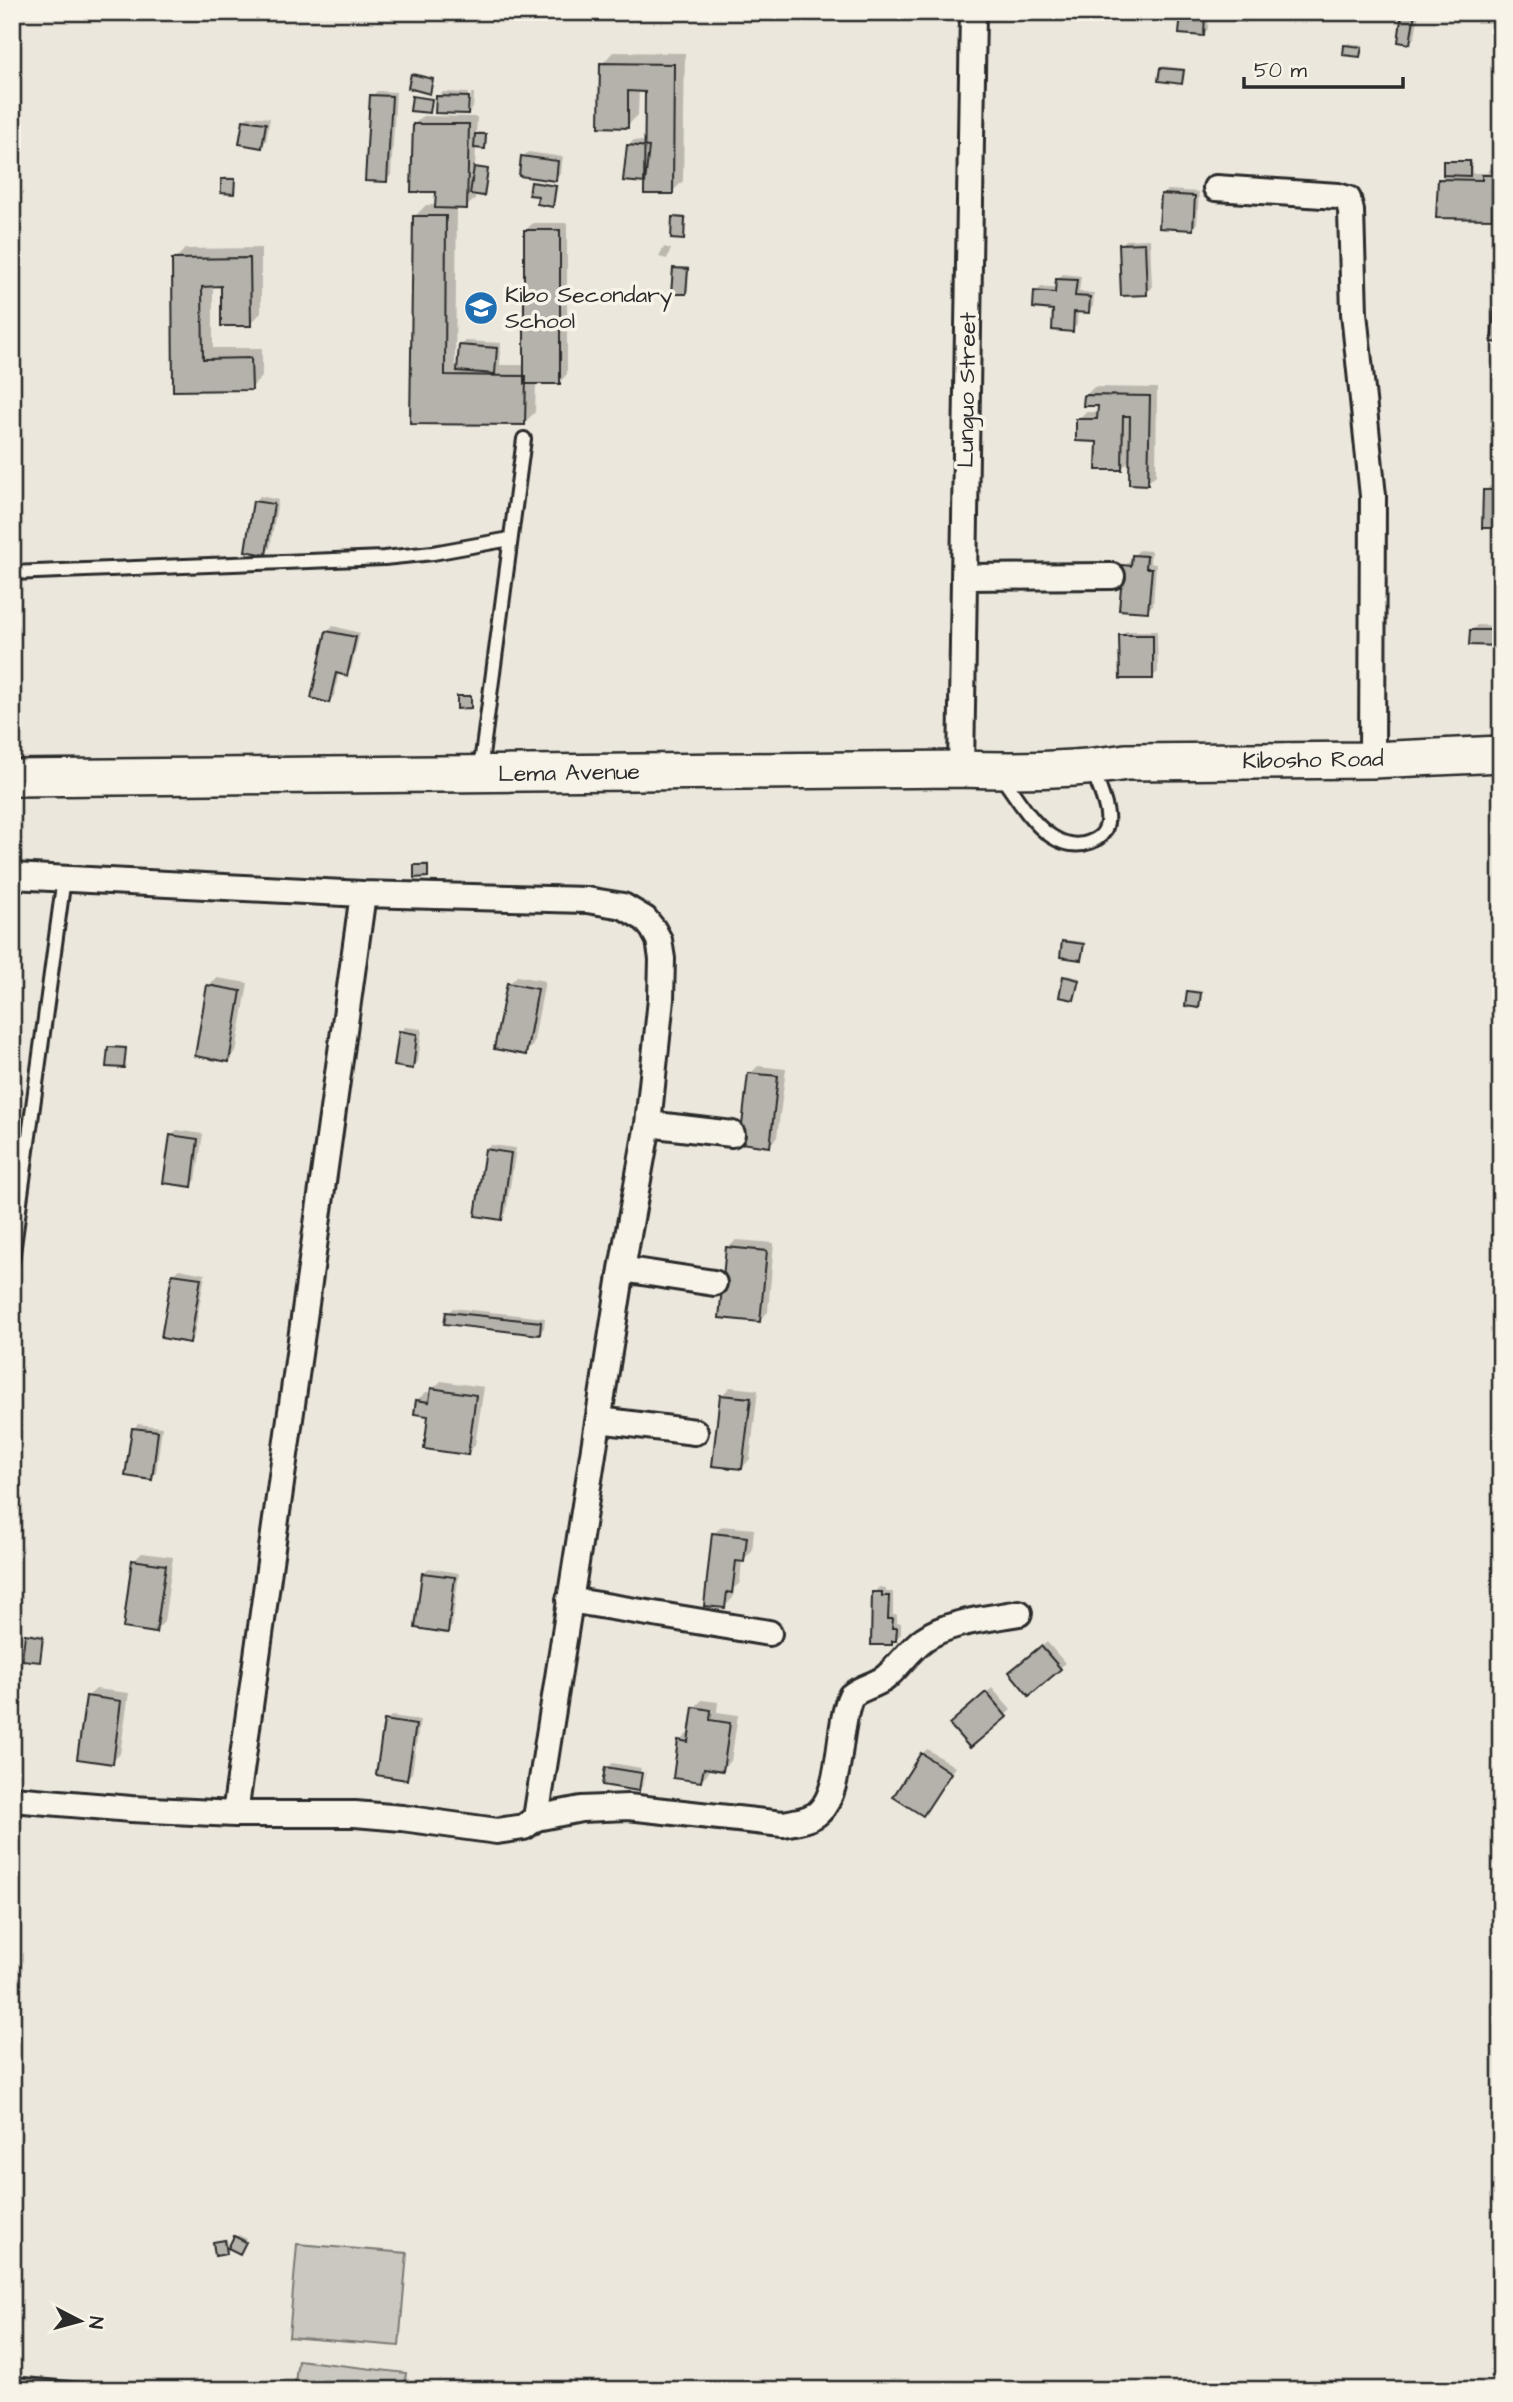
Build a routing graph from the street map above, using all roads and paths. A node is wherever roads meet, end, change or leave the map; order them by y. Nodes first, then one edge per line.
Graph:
1 (973, 12) edge
2 (1216, 188) dead end
3 (524, 439) dead end
4 (510, 539) junction
5 (12, 573) edge
6 (1112, 576) dead end
7 (964, 577) junction
8 (1501, 754) edge
9 (1372, 760) junction
10 (1126, 762) joint
11 (1092, 768) junction
12 (961, 769) junction
13 (996, 770) junction
14 (480, 774) junction
15 (12, 778) edge
16 (12, 876) edge
17 (64, 878) junction
18 (362, 894) junction
19 (648, 1124) junction
20 (732, 1134) dead end
21 (12, 1261) edge
22 (622, 1269) junction
23 (714, 1283) dead end
24 (599, 1420) junction
25 (695, 1432) dead end
26 (569, 1600) junction
27 (1019, 1613) dead end
28 (769, 1633) dead end
29 (12, 1799) edge
30 (235, 1814) junction
31 (536, 1818) junction
32 (12, 2385) edge
33 (83, 2390) edge

1 - 7 street, Lunguo Street
2 - 9 street
3 - 4 lane
4 - 5 lane
4 - 14 lane
6 - 7 street
7 - 12 street, Lunguo Street
8 - 9 main road, Kibosho Road
9 - 10 main road, Kibosho Road
10 - 11 main road, Lema Avenue
11 - 13 main road, Lema Avenue
11 - 13 lane
12 - 13 main road, Lema Avenue
12 - 14 main road, Lema Avenue
14 - 15 main road, Lema Avenue
16 - 17 street
17 - 18 street
17 - 21 lane
18 - 19 street
18 - 30 street
19 - 20 street
19 - 22 street
22 - 23 street
22 - 24 street
24 - 25 street
24 - 26 street
26 - 28 street
26 - 31 street
27 - 31 street
29 - 30 street
30 - 31 street
32 - 33 lane

